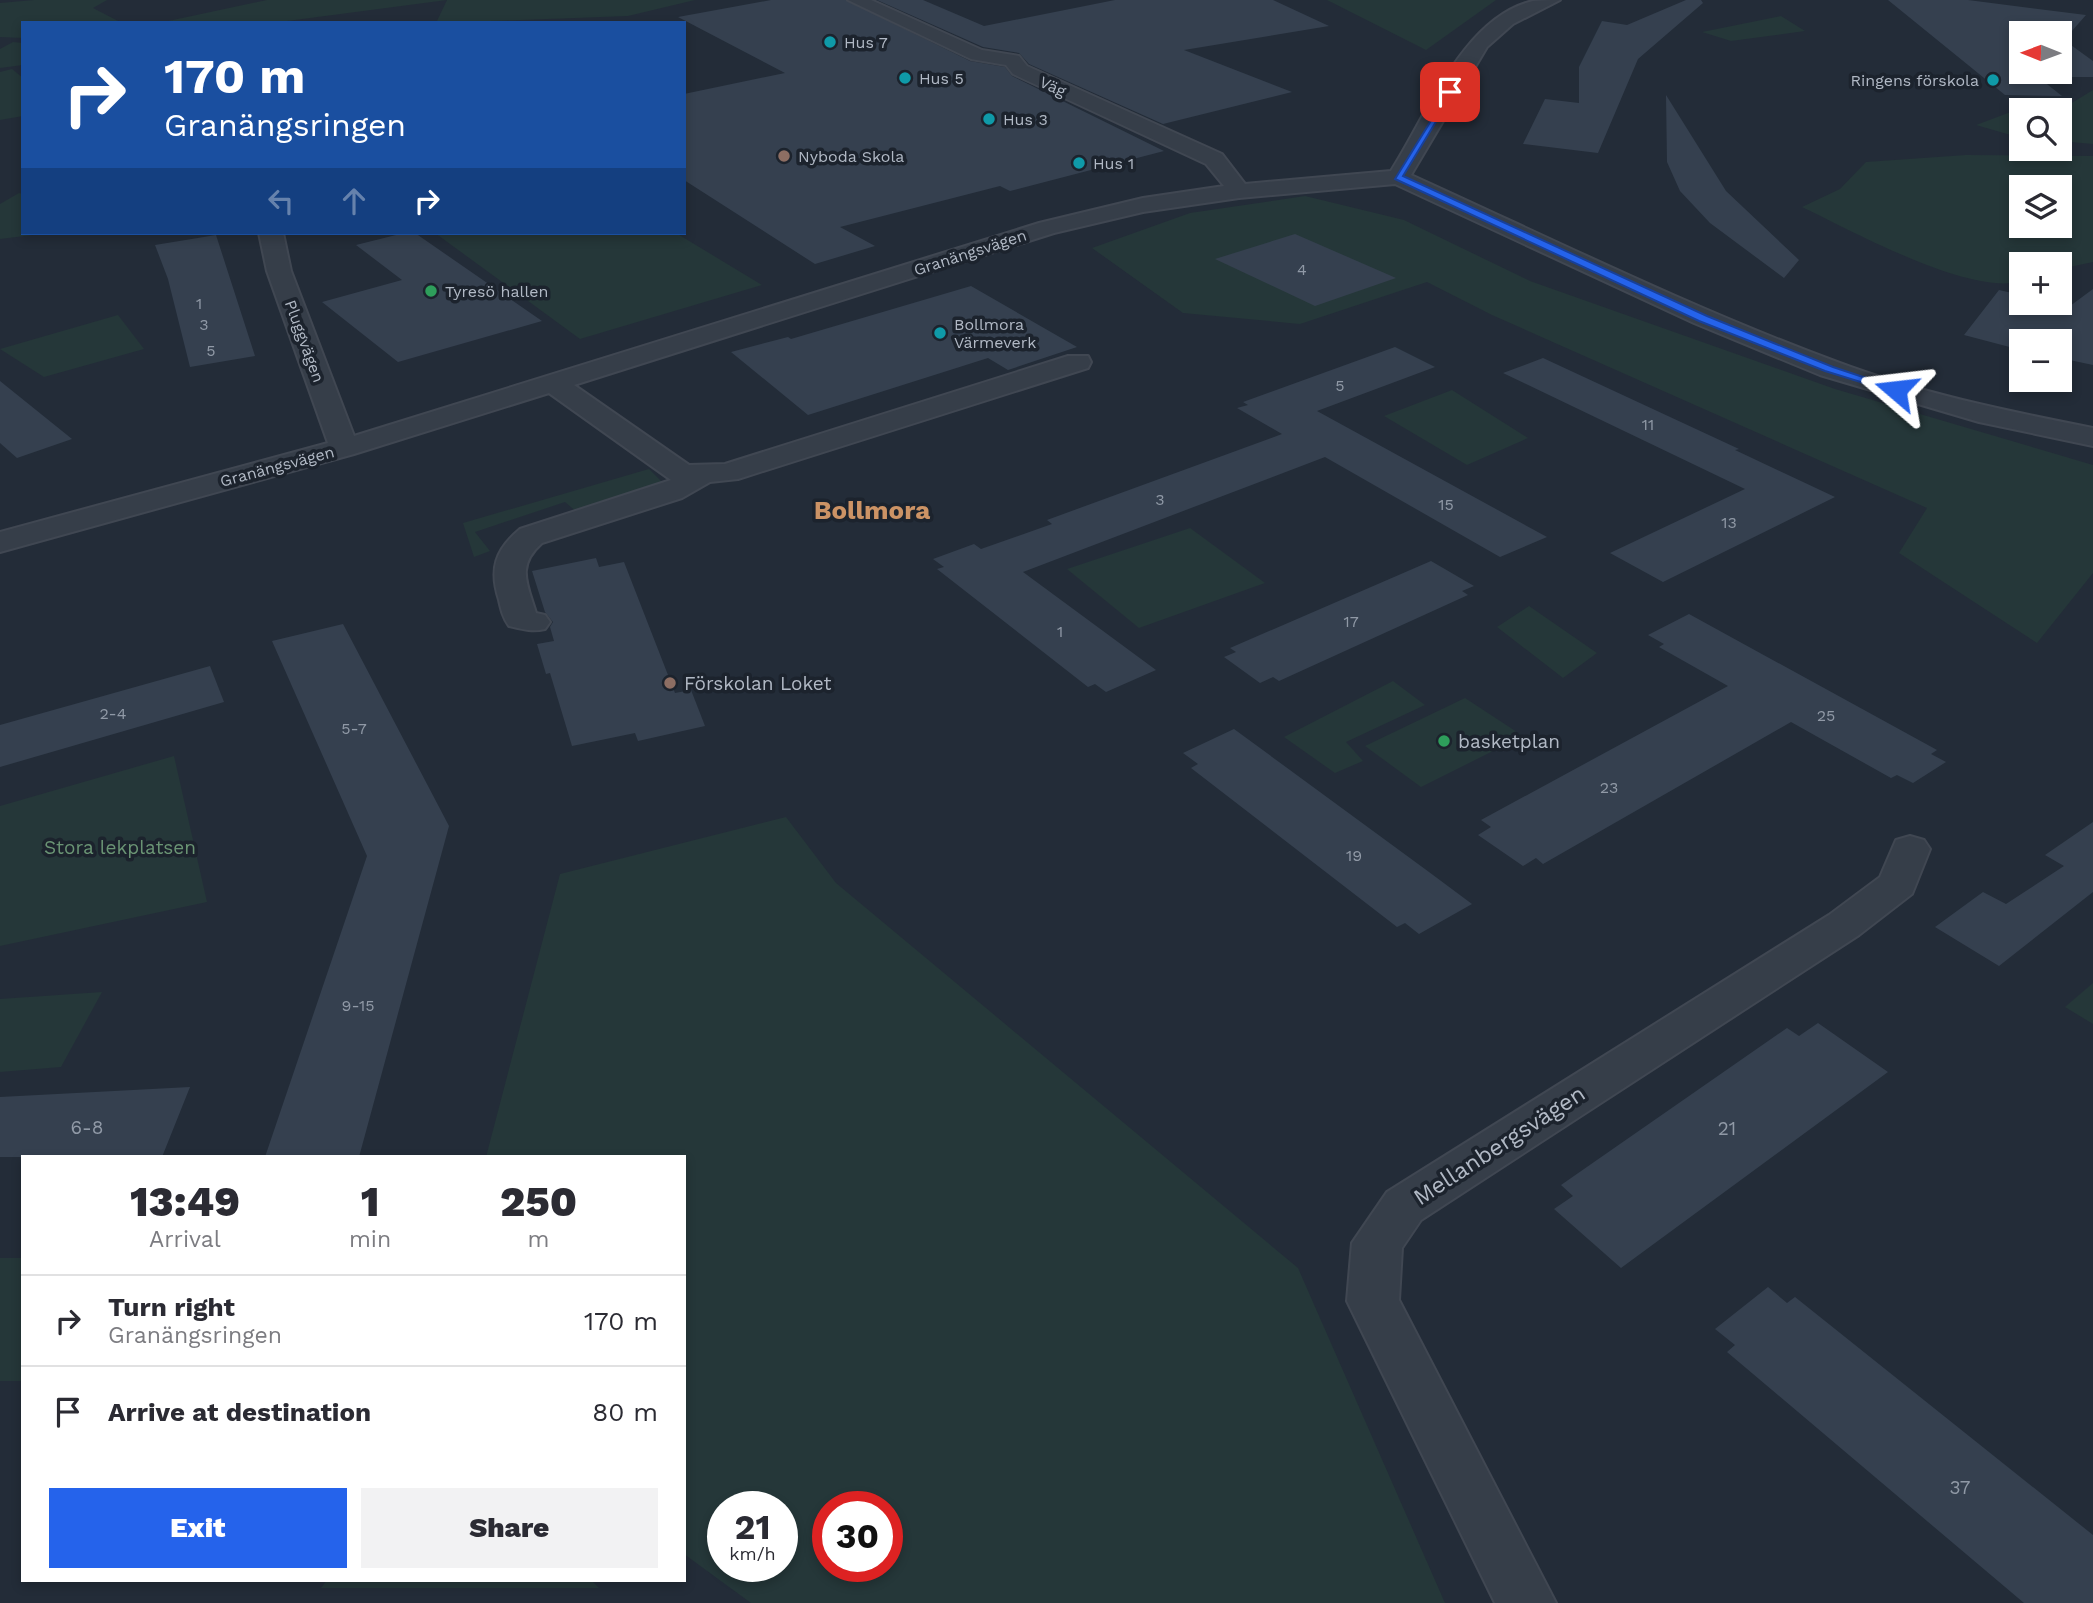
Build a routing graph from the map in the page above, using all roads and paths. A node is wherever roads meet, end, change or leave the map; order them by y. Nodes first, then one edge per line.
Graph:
1 (857, 0) edge
2 (1551, 0) edge
3 (1398, 177) junction
4 (1239, 191) junction
5 (271, 235) edge
6 (1078, 362) dead end
7 (553, 383) junction
8 (2093, 437) edge
9 (344, 448) junction
10 (704, 474) junction
11 (0, 542) edge
12 (533, 622) dead end
13 (1910, 849) dead end
14 (1526, 1603) edge

1 - 4 street, Väg
2 - 3 street
3 - 4 street, Granängsvägen
3 - 8 street
4 - 7 street, Granängsvägen
5 - 9 street, Pluggvägen
6 - 10 street
7 - 9 street, Granängsvägen
7 - 10 street
9 - 11 street, Granängsvägen
10 - 12 street
13 - 14 street, Mellanbergsvägen

